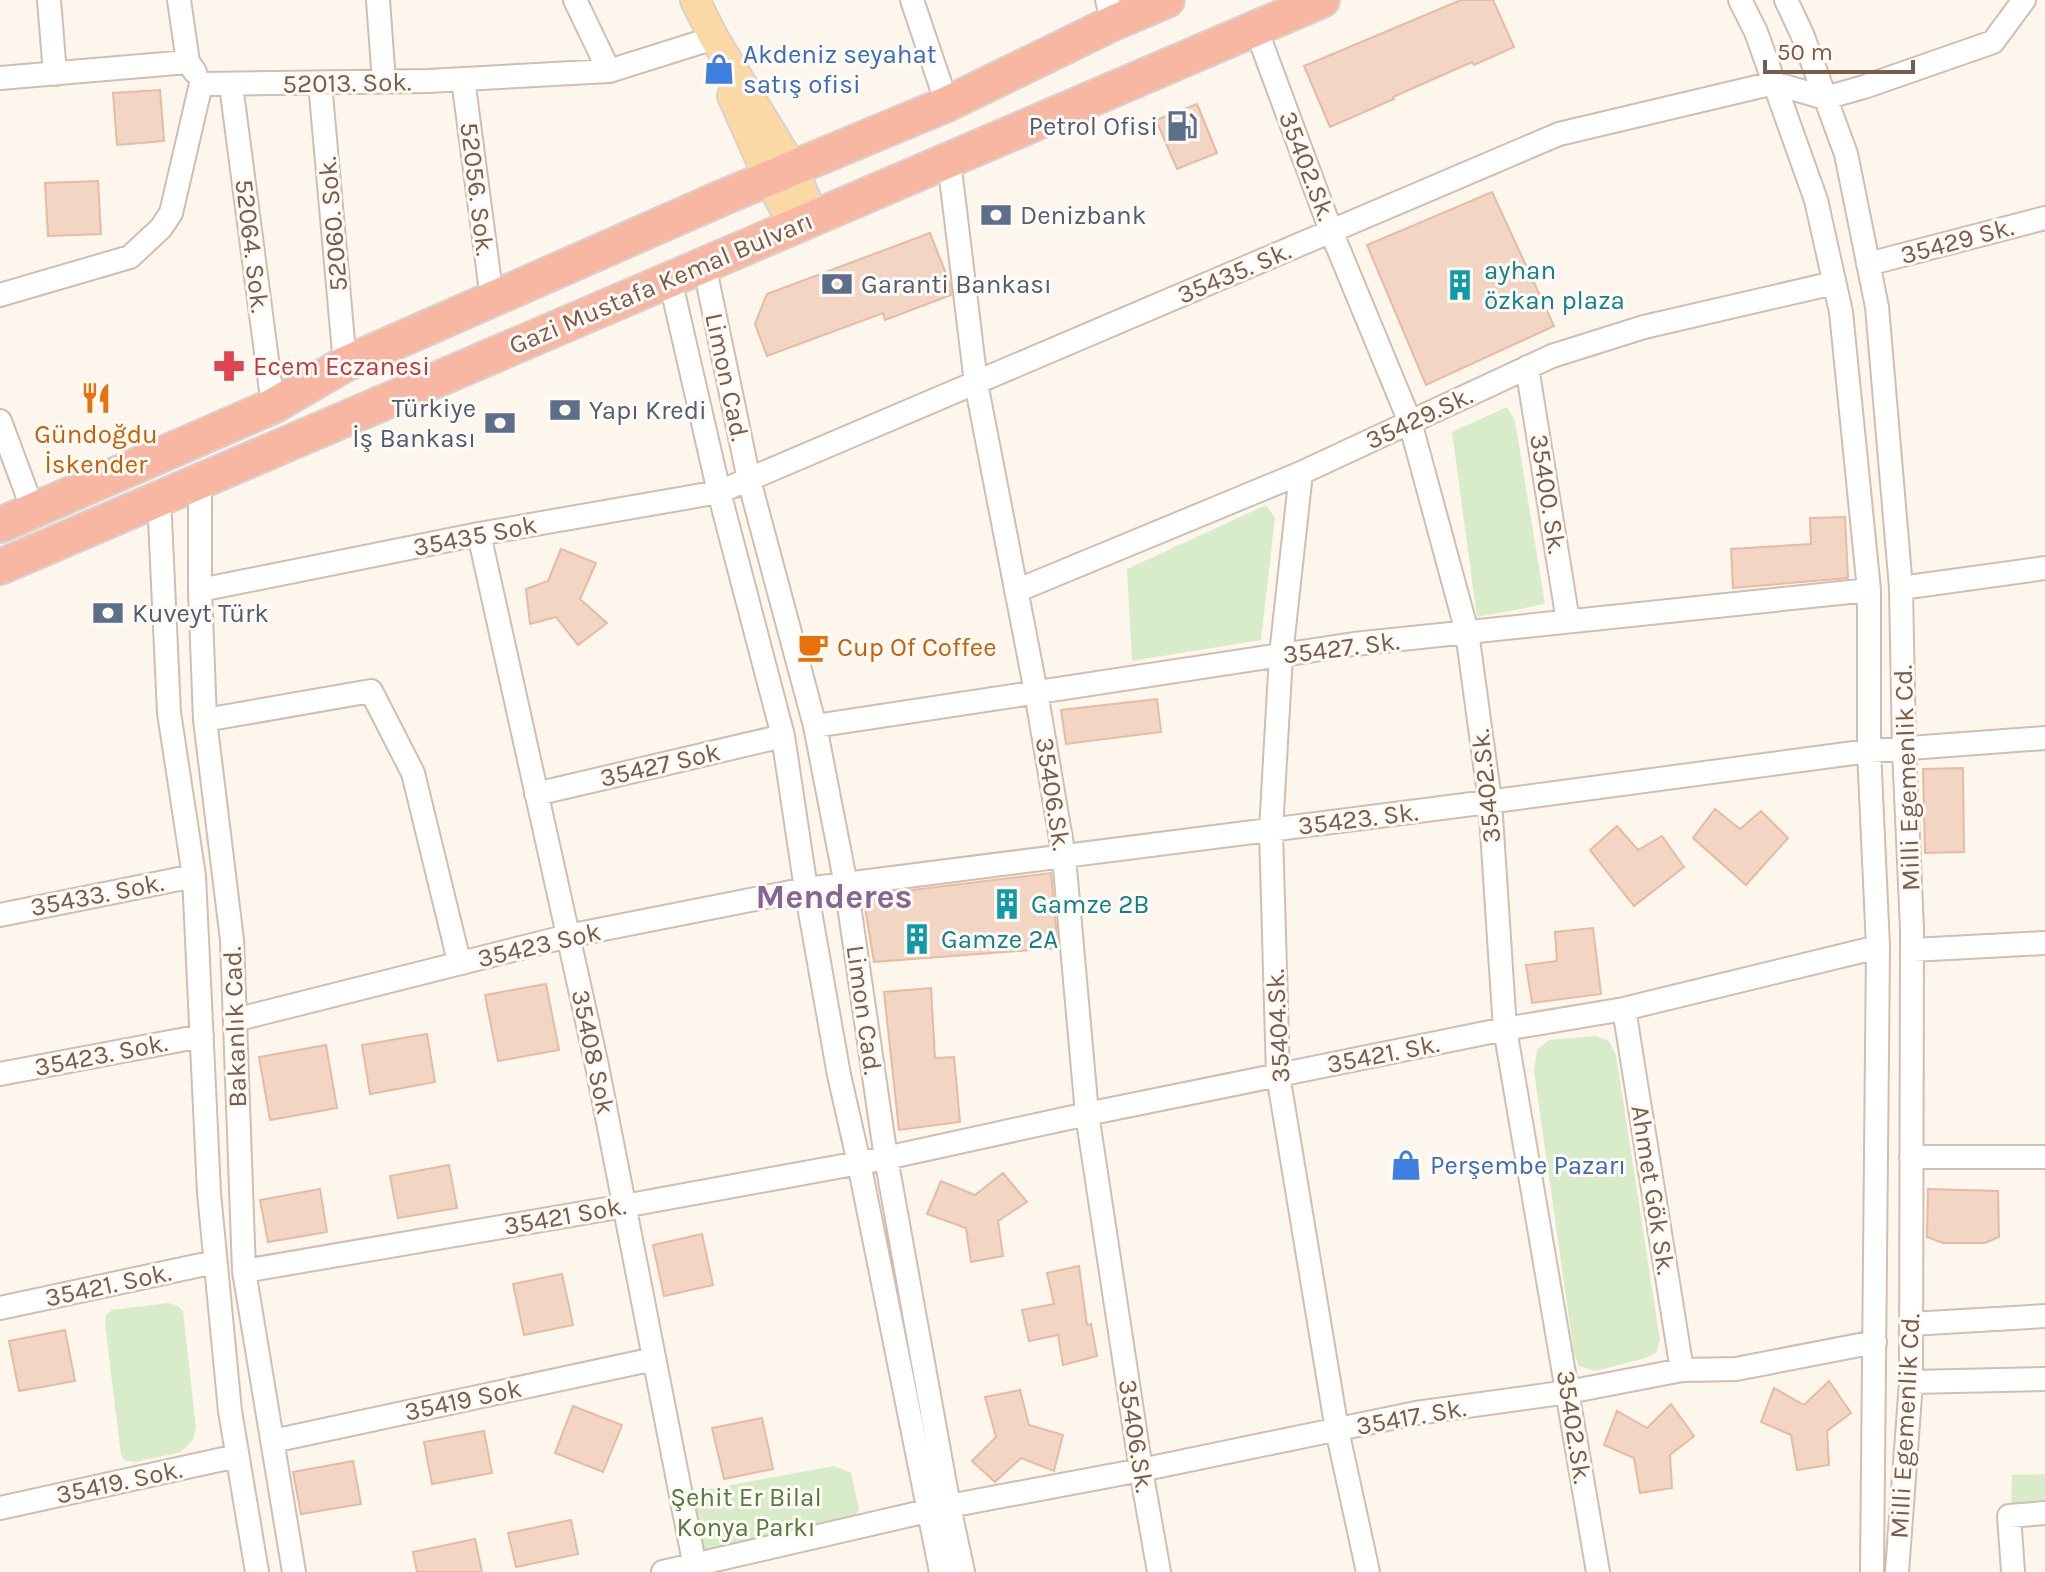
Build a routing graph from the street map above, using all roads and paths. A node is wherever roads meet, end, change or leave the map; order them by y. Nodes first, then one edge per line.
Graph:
1 (49, 0) edge
2 (179, 0) edge
3 (378, 0) edge
4 (575, 0) edge
5 (695, 0) edge
6 (912, 0) edge
7 (1167, 0) edge
8 (1322, 0) edge
9 (1740, 0) edge
10 (1786, 0) edge
11 (2024, 0) edge
12 (1110, 12) edge
13 (1256, 29) junction
14 (714, 38) junction
15 (188, 62) junction
16 (609, 71) junction
17 (55, 74) junction
18 (0, 78) edge
19 (463, 79) junction
20 (384, 82) junction
21 (320, 83) junction
22 (1774, 83) junction
23 (201, 84) junction
24 (231, 85) junction
25 (1825, 98) junction
26 (947, 104) junction
27 (949, 161) junction
28 (781, 174) junction
29 (2045, 218) edge
30 (804, 222) junction
31 (1331, 231) junction
32 (704, 264) junction
33 (1868, 264) junction
34 (670, 279) junction
35 (1834, 283) junction
36 (0, 295) edge
37 (492, 299) junction
38 (345, 364) junction
39 (1527, 367) junction
40 (976, 383) junction
41 (273, 406) junction
42 (0, 421) edge
43 (1410, 422) junction
44 (1301, 473) junction
45 (200, 480) junction
46 (749, 480) junction
47 (719, 492) junction
48 (159, 497) junction
49 (33, 510) junction
50 (0, 525) edge
51 (479, 534) junction
52 (0, 567) edge
53 (2045, 568) edge
54 (1901, 588) junction
55 (200, 590) junction
56 (1869, 590) junction
57 (1016, 591) junction
58 (1568, 621) junction
59 (1467, 632) junction
60 (1281, 655) junction
61 (1036, 692) junction
62 (205, 720) junction
63 (815, 726) junction
64 (783, 736) junction
65 (2045, 738) edge
66 (1904, 749) junction
67 (1869, 751) junction
68 (536, 794) junction
69 (1490, 801) junction
70 (1271, 830) junction
71 (1064, 857) junction
72 (194, 876) junction
73 (846, 885) junction
74 (806, 889) junction
75 (0, 915) edge
76 (568, 936) junction
77 (2045, 943) edge
78 (1878, 947) junction
79 (1912, 950) junction
80 (462, 963) junction
81 (1624, 1009) junction
82 (235, 1020) junction
83 (1505, 1029) junction
84 (202, 1036) junction
85 (0, 1074) edge
86 (1278, 1075) junction
87 (1087, 1114) junction
88 (1911, 1157) junction
89 (2045, 1157) edge
90 (886, 1158) junction
91 (859, 1163) junction
92 (624, 1206) junction
93 (215, 1262) junction
94 (244, 1271) junction
95 (0, 1308) edge
96 (2045, 1316) edge
97 (1911, 1324) junction
98 (1875, 1342) junction
99 (654, 1359) junction
100 (1682, 1370) junction
101 (2045, 1379) edge
102 (1911, 1382) junction
103 (1568, 1392) junction
104 (1337, 1430) junction
105 (273, 1441) junction
106 (237, 1456) junction
107 (1141, 1470) junction
108 (0, 1508) edge
109 (939, 1509) junction
110 (2045, 1513) edge
111 (695, 1569) edge
112 (257, 1572) edge
113 (294, 1572) edge
114 (663, 1572) edge
115 (941, 1572) edge
116 (963, 1572) edge
117 (1159, 1572) edge
118 (1368, 1572) edge
119 (1598, 1572) edge
120 (1872, 1572) edge
121 (1897, 1572) edge
122 (2013, 1572) edge

1 - 17 street
2 - 15 street
3 - 20 street
4 - 16 street
5 - 14 main road
6 - 26 street
7 - 12 highway, Gazi Mustafa Kemal Bulvarı
8 - 13 highway, Gazi Mustafa Kemal Bulvarı
9 - 22 street
10 - 25 street, Milli Egemenlik Cd.
11 - 25 street
12 - 26 highway, Gazi Mustafa Kemal Bulvarı
13 - 27 highway, Gazi Mustafa Kemal Bulvarı
13 - 31 street, 35402.Sk.
14 - 16 street, 52013. Sok.
14 - 28 main road
15 - 17 street
15 - 23 street
16 - 19 street, 52013. Sok.
17 - 18 street
19 - 20 street, 52013. Sok.
19 - 37 street, 52056. Sok.
20 - 21 street, 52013. Sok.
21 - 24 street, 52013. Sok.
21 - 38 street, 52060. Sok.
22 - 25 street
22 - 31 street, 35435. Sk.
22 - 35 street
23 - 24 street, 52013. Sok.
23 - 36 street
24 - 41 street, 52064. Sok.
25 - 33 street, Milli Egemenlik Cd.
26 - 28 highway, Gazi Mustafa Kemal Bulvarı
27 - 30 highway, Gazi Mustafa Kemal Bulvarı
27 - 40 street, 35406.Sk.
28 - 30 main road
28 - 37 highway, Gazi Mustafa Kemal Bulvarı
29 - 33 street, 35429 Sk.
30 - 32 highway, Gazi Mustafa Kemal Bulvarı
31 - 40 street, 35435. Sk.
31 - 43 street, 35402.Sk.
32 - 34 highway, Gazi Mustafa Kemal Bulvarı
32 - 46 street, Limon Cad.
33 - 54 street, Milli Egemenlik Cd.
34 - 45 highway, Gazi Mustafa Kemal Bulvarı
34 - 47 street, Limon Cad.
35 - 39 street, 35429.Sk.
35 - 56 street
37 - 38 highway, Gazi Mustafa Kemal Bulvarı
38 - 41 highway, Gazi Mustafa Kemal Bulvarı
39 - 43 street, 35429.Sk.
39 - 58 street, 35400. Sk.
40 - 46 street, 35435. Sk.
40 - 57 street, 35406.Sk.
41 - 49 highway, Gazi Mustafa Kemal Bulvarı
42 - 49 street
43 - 44 street, 35429.Sk.
43 - 59 street, 35402.Sk.
44 - 57 street, 35429.Sk.
44 - 60 street, 35404.Sk.
45 - 48 highway, Gazi Mustafa Kemal Bulvarı
45 - 55 street, Bakanlık Cad.
46 - 47 street, 35435 Sok
46 - 63 street, Limon Cad.
47 - 51 street, 35435 Sok
47 - 64 street, Limon Cad.
48 - 52 highway, Gazi Mustafa Kemal Bulvarı
48 - 72 street, Bakanlık Cad.
49 - 50 highway, Gazi Mustafa Kemal Bulvarı
51 - 55 street, 35435 Sok
51 - 68 street, 35408 Sok
53 - 54 street
54 - 66 street, Milli Egemenlik Cd.
55 - 62 street, Bakanlık Cad.
56 - 58 street, 35427. Sk.
56 - 67 street
57 - 61 street, 35406.Sk.
58 - 59 street, 35427. Sk.
59 - 60 street, 35427. Sk.
59 - 69 street, 35402.Sk.
60 - 61 street, 35427. Sk.
60 - 70 street, 35404.Sk.
61 - 63 street, 35427. Sk.
61 - 71 street, 35406.Sk.
62 - 80 street
62 - 82 street, Bakanlık Cad.
63 - 73 street, Limon Cad.
64 - 68 street, 35427 Sok
64 - 74 street, Limon Cad.
65 - 66 street, 35423. Sk.
66 - 67 street, 35423. Sk.
66 - 79 street, Milli Egemenlik Cd.
67 - 69 street, 35423. Sk.
67 - 78 street
68 - 76 street, 35408 Sok
69 - 70 street, 35423. Sk.
69 - 83 street, 35402.Sk.
70 - 71 street, 35423. Sk.
70 - 86 street, 35404.Sk.
71 - 73 street, 35423. Sk.
71 - 87 street, 35406.Sk.
72 - 75 street, 35433. Sok.
72 - 84 street, Bakanlık Cad.
73 - 74 street, 35423 Sok
73 - 90 street, Limon Cad.
74 - 76 street, 35423 Sok
74 - 91 street, Limon Cad.
76 - 80 street, 35423 Sok
76 - 92 street, 35408 Sok
77 - 79 street
78 - 81 street, 35421. Sk.
78 - 98 street
79 - 88 street, Milli Egemenlik Cd.
80 - 82 street, 35423 Sok
81 - 83 street, 35421. Sk.
81 - 100 street, Ahmet Gök Sk.
82 - 94 street, Bakanlık Cad.
83 - 86 street, 35421. Sk.
83 - 103 street, 35402.Sk.
84 - 85 street, 35423. Sok.
84 - 93 street, Bakanlık Cad.
86 - 87 street, 35421. Sk.
86 - 104 street, 35404.Sk.
87 - 90 street, 35421. Sk.
87 - 107 street, 35406.Sk.
88 - 89 street
88 - 97 street, Milli Egemenlik Cd.
90 - 91 street, 35421 Sok.
90 - 109 street, Limon Cad.
91 - 92 street, 35421 Sok.
91 - 109 street, Limon Cad.
92 - 94 street, 35421 Sok.
92 - 99 street, 35408 Sok
93 - 95 street, 35421. Sok.
93 - 106 street, Bakanlık Cad.
94 - 105 street, Bakanlık Cad.
96 - 97 street
97 - 102 street, Milli Egemenlik Cd.
98 - 100 street, 35417. Sk.
98 - 120 street
99 - 105 street, 35419 Sok
99 - 111 street, 35408 Sok
100 - 103 street, 35417. Sk.
101 - 102 street
102 - 121 street, Milli Egemenlik Cd.
103 - 104 street, 35417. Sk.
103 - 119 street, 35402.Sk.
104 - 107 street, 35417. Sk.
104 - 118 street, 35404.Sk.
105 - 113 street, Bakanlık Cad.
106 - 108 street, 35419. Sok.
106 - 112 street, Bakanlık Cad.
107 - 109 street, 35417. Sk.
107 - 117 street, 35406.Sk.
109 - 111 street, 35417. Sk.
109 - 115 street, Limon Cad.
109 - 116 street, Limon Cad.
110 - 122 street
111 - 114 street, 35417. Sk.

